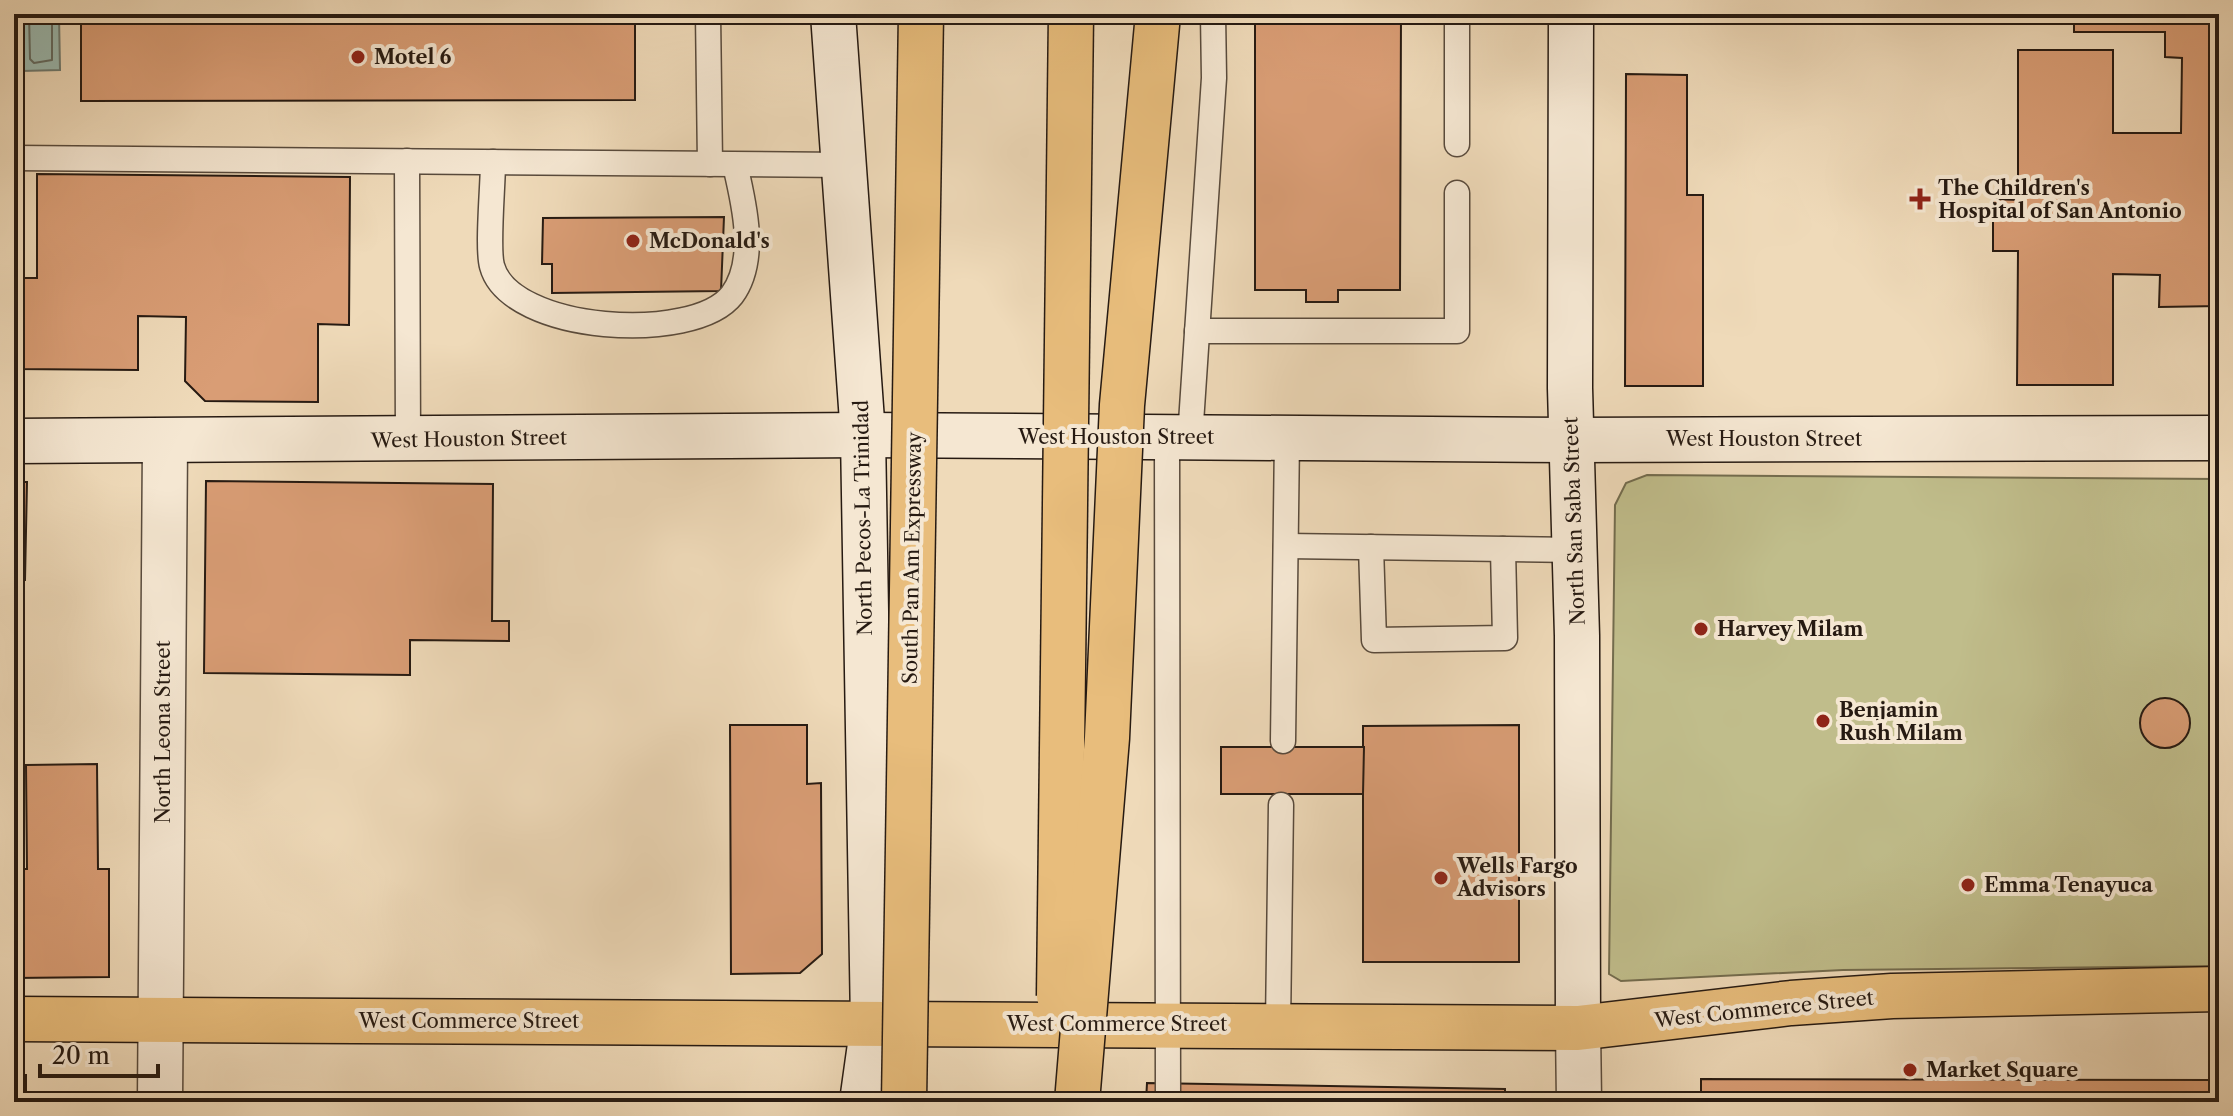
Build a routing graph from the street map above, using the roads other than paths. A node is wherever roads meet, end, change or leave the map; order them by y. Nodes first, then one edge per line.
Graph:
1 (708, 14) edge
2 (833, 14) edge
3 (921, 14) edge
4 (1071, 14) edge
5 (1158, 14) edge
6 (1213, 14) edge
7 (1457, 14) edge
8 (1571, 14) edge
9 (1457, 144) dead end
10 (14, 158) edge
11 (407, 161) junction
12 (493, 162) junction
13 (710, 164) junction
14 (735, 165) junction
15 (845, 165) junction
16 (1457, 193) dead end
17 (1197, 331) junction
18 (863, 435) junction
19 (1179, 438) junction
20 (1287, 438) junction
21 (2219, 438) edge
22 (408, 440) junction
23 (1572, 440) junction
24 (14, 441) edge
25 (165, 443) junction
26 (1286, 546) junction
27 (1371, 547) junction
28 (1503, 549) junction
29 (1575, 550) junction
30 (1283, 741) dead end
31 (1281, 805) dead end
32 (2219, 989) edge
33 (14, 1019) edge
34 (162, 1020) junction
35 (873, 1023) junction
36 (1169, 1025) junction
37 (1278, 1025) junction
38 (1578, 1028) junction
39 (160, 1102) edge
40 (862, 1102) edge
41 (904, 1102) edge
42 (1059, 1102) edge
43 (1077, 1102) edge
44 (1168, 1102) edge
45 (1579, 1102) edge

1 - 13 lane
2 - 15 street, North Pecos-La Trinidad
3 - 41 main road, South Pan Am Expressway, bridge
4 - 42 main road, bridge
5 - 43 main road, bridge
6 - 17 lane
7 - 9 lane
8 - 23 street, North San Saba Street
10 - 11 lane
11 - 12 lane
11 - 22 lane
12 - 13 lane
12 - 14 lane
13 - 14 lane
14 - 15 lane
15 - 18 street, North Pecos-La Trinidad
16 - 17 lane
17 - 19 lane
18 - 19 street, West Houston Street
18 - 22 street, West Houston Street
18 - 35 street, North Pecos-La Trinidad
19 - 20 street, West Houston Street
19 - 36 lane
20 - 23 street, West Houston Street
20 - 26 lane
21 - 23 street, West Houston Street
22 - 25 street, West Houston Street
23 - 29 street, North San Saba Street
24 - 25 street, West Houston Street
25 - 34 street, North Leona Street
26 - 27 lane
26 - 30 lane
27 - 28 lane
27 - 28 lane
28 - 29 lane
29 - 38 street, North San Saba Street
31 - 37 lane
32 - 38 main road, West Commerce Street
33 - 34 main road, West Commerce Street
34 - 35 main road, West Commerce Street
34 - 39 street, North Leona Street
35 - 36 main road, West Commerce Street
35 - 40 street, North Pecos-La Trinidad
36 - 37 main road, West Commerce Street
36 - 44 lane
37 - 38 main road, West Commerce Street
38 - 45 street, North San Saba Street

